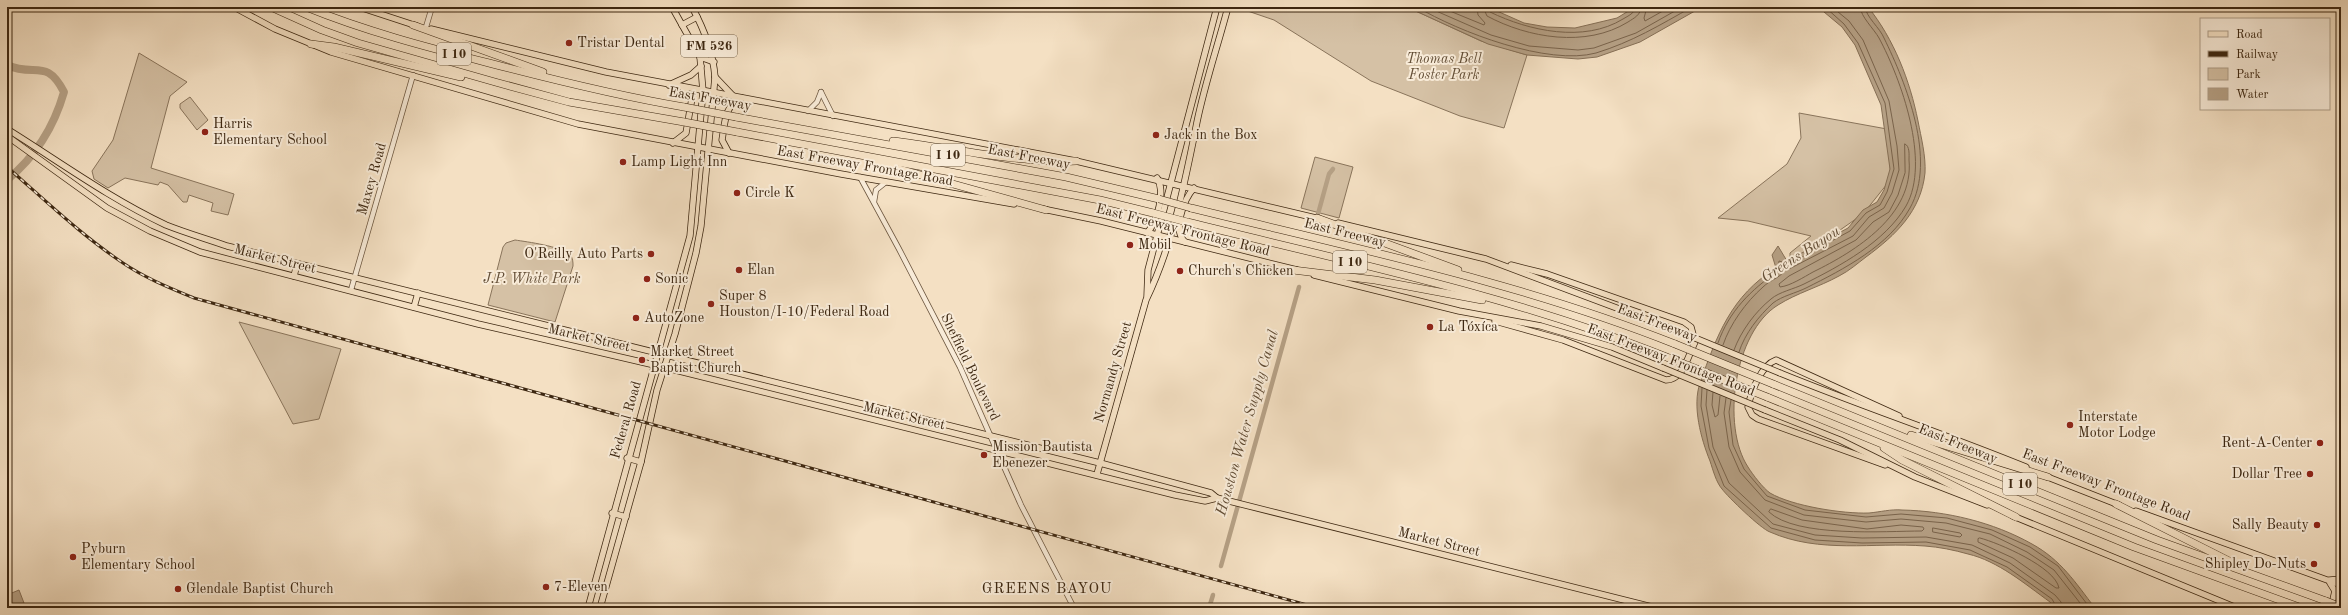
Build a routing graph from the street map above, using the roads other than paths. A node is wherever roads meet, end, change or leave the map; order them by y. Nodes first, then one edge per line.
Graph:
1 (234, 7) edge
2 (271, 7) edge
3 (306, 7) edge
4 (359, 7) edge
5 (432, 7) edge
6 (672, 7) edge
7 (692, 7) edge
8 (1217, 7) edge
9 (1228, 7) edge
10 (697, 17) junction
11 (413, 25) junction
12 (682, 25) junction
13 (426, 27) junction
14 (311, 44) junction
15 (700, 57) junction
16 (714, 62) junction
17 (701, 66) junction
18 (413, 75) junction
19 (715, 77) junction
20 (495, 82) junction
21 (669, 85) junction
22 (681, 86) junction
23 (703, 91) junction
24 (606, 93) junction
25 (715, 93) junction
26 (733, 96) junction
27 (742, 98) junction
28 (808, 111) junction
29 (833, 116) junction
30 (7, 129) edge
31 (808, 129) junction
32 (7, 136) edge
33 (673, 143) junction
34 (696, 147) junction
35 (708, 149) junction
36 (832, 149) junction
37 (729, 153) junction
38 (1076, 160) junction
39 (860, 178) junction
40 (1156, 178) junction
41 (886, 182) junction
42 (1172, 182) junction
43 (1183, 186) junction
44 (1194, 188) junction
45 (874, 202) junction
46 (1046, 210) junction
47 (1317, 218) junction
48 (1147, 233) junction
49 (1157, 236) junction
50 (1169, 239) junction
51 (1186, 243) junction
52 (1486, 259) junction
53 (297, 264) junction
54 (1293, 270) junction
55 (294, 276) junction
56 (355, 277) junction
57 (1484, 280) junction
58 (351, 290) junction
59 (418, 293) junction
60 (1146, 300) junction
61 (1513, 303) junction
62 (414, 307) junction
63 (1459, 311) junction
64 (657, 352) junction
65 (668, 356) junction
66 (653, 365) junction
67 (664, 367) junction
68 (1910, 422) junction
69 (1871, 423) junction
70 (991, 437) junction
71 (1869, 438) junction
72 (997, 451) junction
73 (627, 458) junction
74 (641, 462) junction
75 (1100, 462) junction
76 (1897, 468) junction
77 (1097, 474) junction
78 (2048, 478) junction
79 (1217, 498) junction
80 (2116, 504) junction
81 (612, 514) junction
82 (626, 517) junction
83 (2016, 517) junction
84 (2341, 579) edge
85 (2268, 580) junction
86 (2325, 580) junction
87 (2341, 585) edge
88 (2341, 597) edge
89 (2341, 607) edge
90 (588, 608) edge
91 (600, 608) edge
92 (1074, 608) edge
93 (1656, 608) edge
94 (2235, 608) edge
95 (2302, 608) edge
96 (2331, 608) edge
97 (2337, 608) edge

1 - 14 main road, East Freeway Frontage Road
2 - 20 highway, East Freeway / I 10
3 - 24 highway, East Freeway / I 10
4 - 11 main road, East Freeway Frontage Road
5 - 13 street
6 - 12 main road, Federal Road / FM 526
7 - 10 main road, Federal Road / FM 526
8 - 42 main road, Normandy Street
9 - 43 main road, Normandy Street
10 - 12 main road
10 - 16 main road, Federal Road / FM 526
11 - 13 main road, East Freeway Frontage Road
11 - 24 highway
12 - 15 main road, Federal Road / FM 526
13 - 21 main road, East Freeway Frontage Road
14 - 18 main road, East Freeway Frontage Road
14 - 20 highway
15 - 16 main road
15 - 17 main road, Federal Road / FM 526
16 - 19 main road, Federal Road / FM 526
17 - 21 main road
17 - 23 main road, Federal Road / FM 526
18 - 33 main road, East Freeway Frontage Road
18 - 56 street, Maxey Road
19 - 25 main road, Federal Road / FM 526
19 - 26 main road
20 - 36 highway, East Freeway / I 10, bridge
21 - 22 main road, East Freeway Frontage Road
22 - 23 main road, East Freeway Frontage Road
22 - 33 main road
23 - 25 main road, East Freeway Frontage Road
23 - 34 main road, Federal Road / FM 526
24 - 31 highway, East Freeway / I 10, bridge
25 - 26 main road, East Freeway Frontage Road
25 - 35 main road, Federal Road / FM 526
26 - 27 main road, East Freeway Frontage Road
27 - 28 main road, East Freeway Frontage Road
27 - 37 main road
28 - 29 main road, East Freeway Frontage Road
28 - 29 street
29 - 38 main road, East Freeway Frontage Road
30 - 53 main road, Market Street
31 - 38 highway
31 - 57 highway, East Freeway / I 10, bridge
32 - 55 main road, Market Street
33 - 34 main road, East Freeway Frontage Road
34 - 35 main road, East Freeway Frontage Road
34 - 64 main road, Federal Road
35 - 37 main road, East Freeway Frontage Road
35 - 65 main road, Federal Road
36 - 46 highway
36 - 61 highway, East Freeway / I 10, bridge
37 - 39 main road, East Freeway Frontage Road
38 - 40 main road, East Freeway Frontage Road
39 - 41 main road, East Freeway Frontage Road
39 - 45 street, Sheffield Boulevard
40 - 42 main road, East Freeway Frontage Road
40 - 48 main road
41 - 45 street
41 - 46 main road, East Freeway Frontage Road
42 - 43 main road, East Freeway Frontage Road
42 - 49 main road, Normandy Street
43 - 44 main road, East Freeway Frontage Road
43 - 50 main road, Normandy Street
44 - 47 main road, East Freeway Frontage Road
44 - 51 main road
45 - 70 street, Sheffield Boulevard
46 - 48 main road, East Freeway Frontage Road
47 - 52 main road, East Freeway Frontage Road
47 - 57 highway
48 - 49 main road, East Freeway Frontage Road
49 - 50 main road, East Freeway Frontage Road
49 - 60 main road, Normandy Street
50 - 51 main road, East Freeway Frontage Road
50 - 60 main road, Normandy Street
51 - 54 main road, East Freeway Frontage Road
52 - 63 main road
52 - 68 main road, East Freeway Frontage Road, bridge
53 - 55 main road
53 - 56 main road, Market Street
54 - 61 highway
54 - 63 main road, East Freeway Frontage Road
55 - 58 main road, Market Street
56 - 58 street, Maxey Road
56 - 59 main road, Market Street
57 - 69 highway, East Freeway / I 10, bridge
58 - 62 main road, Market Street
59 - 62 main road
59 - 64 main road, Market Street
60 - 75 main road, Normandy Street
61 - 71 highway, East Freeway / I 10, bridge
62 - 66 main road, Market Street
63 - 76 main road, East Freeway Frontage Road, bridge
64 - 65 main road, Market Street
64 - 66 main road, Federal Road
65 - 67 main road, Federal Road
65 - 70 main road, Market Street
66 - 67 main road, Market Street
66 - 73 main road, Federal Road
67 - 72 main road, Market Street
67 - 74 main road, Federal Road
68 - 76 main road
68 - 78 main road, East Freeway Frontage Road
69 - 78 highway
69 - 85 highway, East Freeway / I 10
70 - 72 street, Sheffield Boulevard
70 - 75 main road, Market Street
71 - 83 highway
71 - 95 highway, East Freeway / I 10
72 - 77 main road, Market Street
72 - 92 street, Sheffield Boulevard
73 - 74 main road
73 - 81 main road, Federal Road
74 - 82 main road, Federal Road
75 - 77 main road, Normandy Street
75 - 79 main road, Market Street
76 - 83 main road, East Freeway Frontage Road
77 - 79 main road, Market Street
78 - 80 main road, East Freeway Frontage Road
79 - 93 main road, Market Street
80 - 85 highway
80 - 86 main road, East Freeway Frontage Road
81 - 82 main road
81 - 90 main road, Federal Road
82 - 91 main road, Federal Road
83 - 94 main road, East Freeway Frontage Road
84 - 86 main road
85 - 89 highway, East Freeway / I 10, bridge
86 - 87 main road, East Freeway Frontage Road
86 - 96 main road
88 - 97 main road

